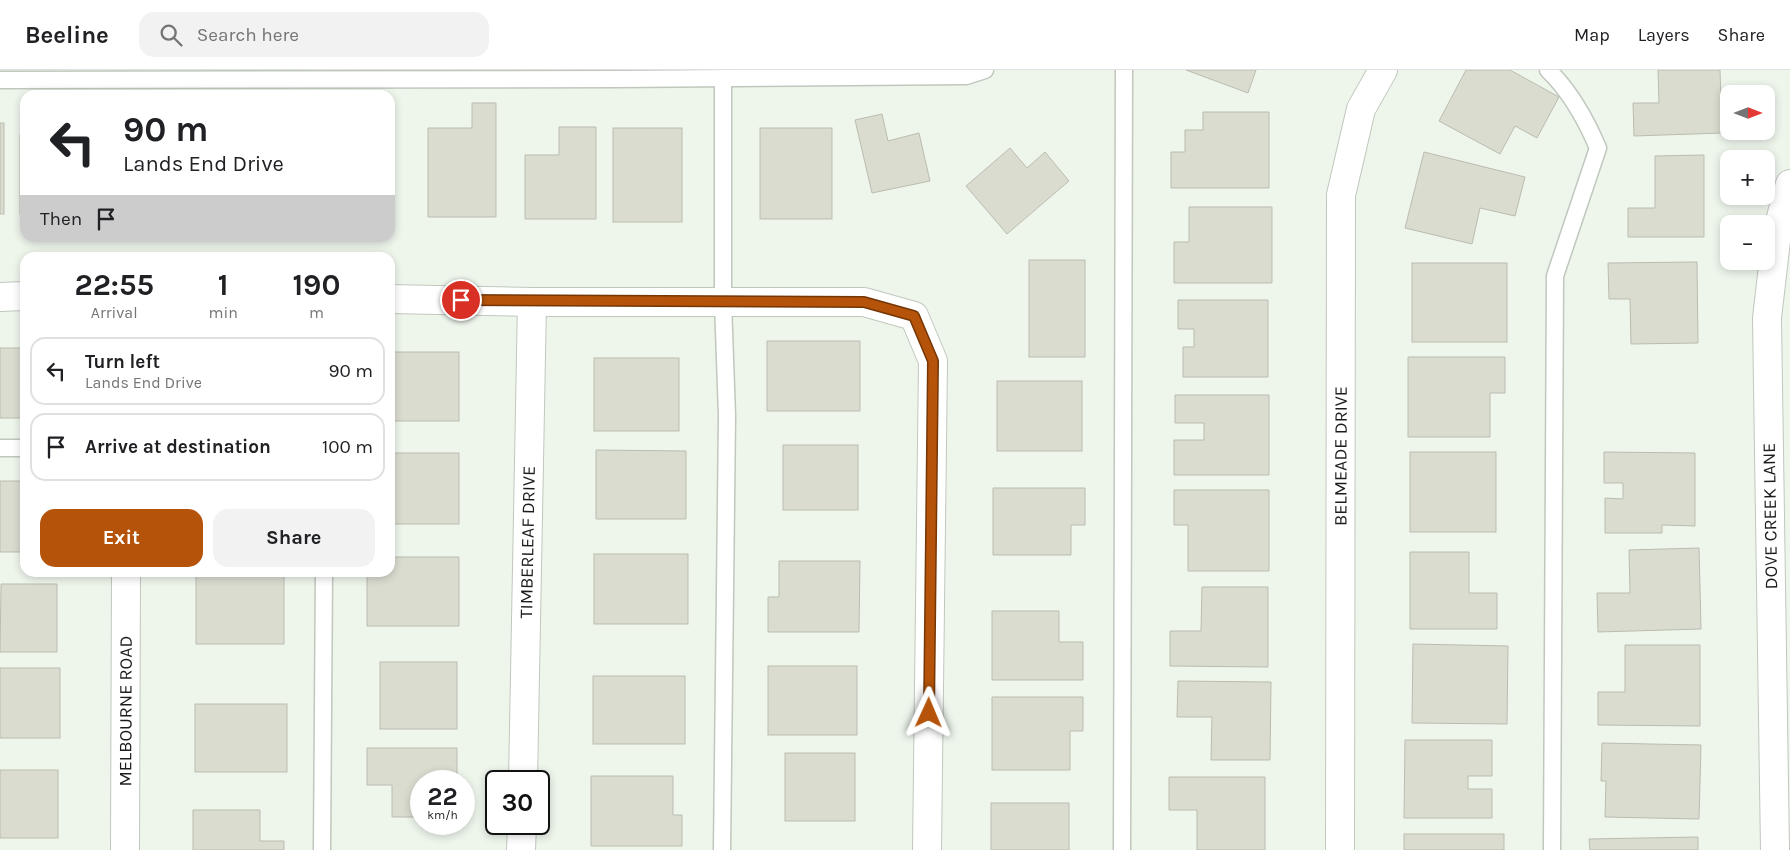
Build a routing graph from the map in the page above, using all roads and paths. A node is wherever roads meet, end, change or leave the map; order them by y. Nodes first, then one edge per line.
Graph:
1 (985, 70) edge
2 (1124, 70) edge
3 (1384, 70) edge
4 (1548, 70) edge
5 (723, 78) junction
6 (0, 80) edge
7 (1790, 184) edge
8 (20, 296) edge
9 (0, 297) edge
10 (395, 299) edge
11 (532, 302) junction
12 (723, 302) junction
13 (0, 448) edge
14 (20, 448) edge
15 (126, 577) edge
16 (324, 577) edge
17 (523, 770) edge
18 (522, 835) edge
19 (125, 850) edge
20 (322, 850) edge
21 (521, 850) edge
22 (722, 850) edge
23 (927, 850) edge
24 (1122, 850) edge
25 (1340, 850) edge
26 (1552, 850) edge
27 (1775, 850) edge

1 - 5 lane
2 - 24 lane
3 - 25 street, BELMEADE DRIVE
4 - 26 lane
5 - 6 lane
5 - 12 lane
7 - 27 street, DOVE CREEK LANE
8 - 9 street
10 - 11 street
11 - 12 street
11 - 17 street, TIMBERLEAF DRIVE
12 - 22 lane
12 - 23 street
13 - 14 lane
15 - 19 street, MELBOURNE ROAD
16 - 20 lane
18 - 21 street

